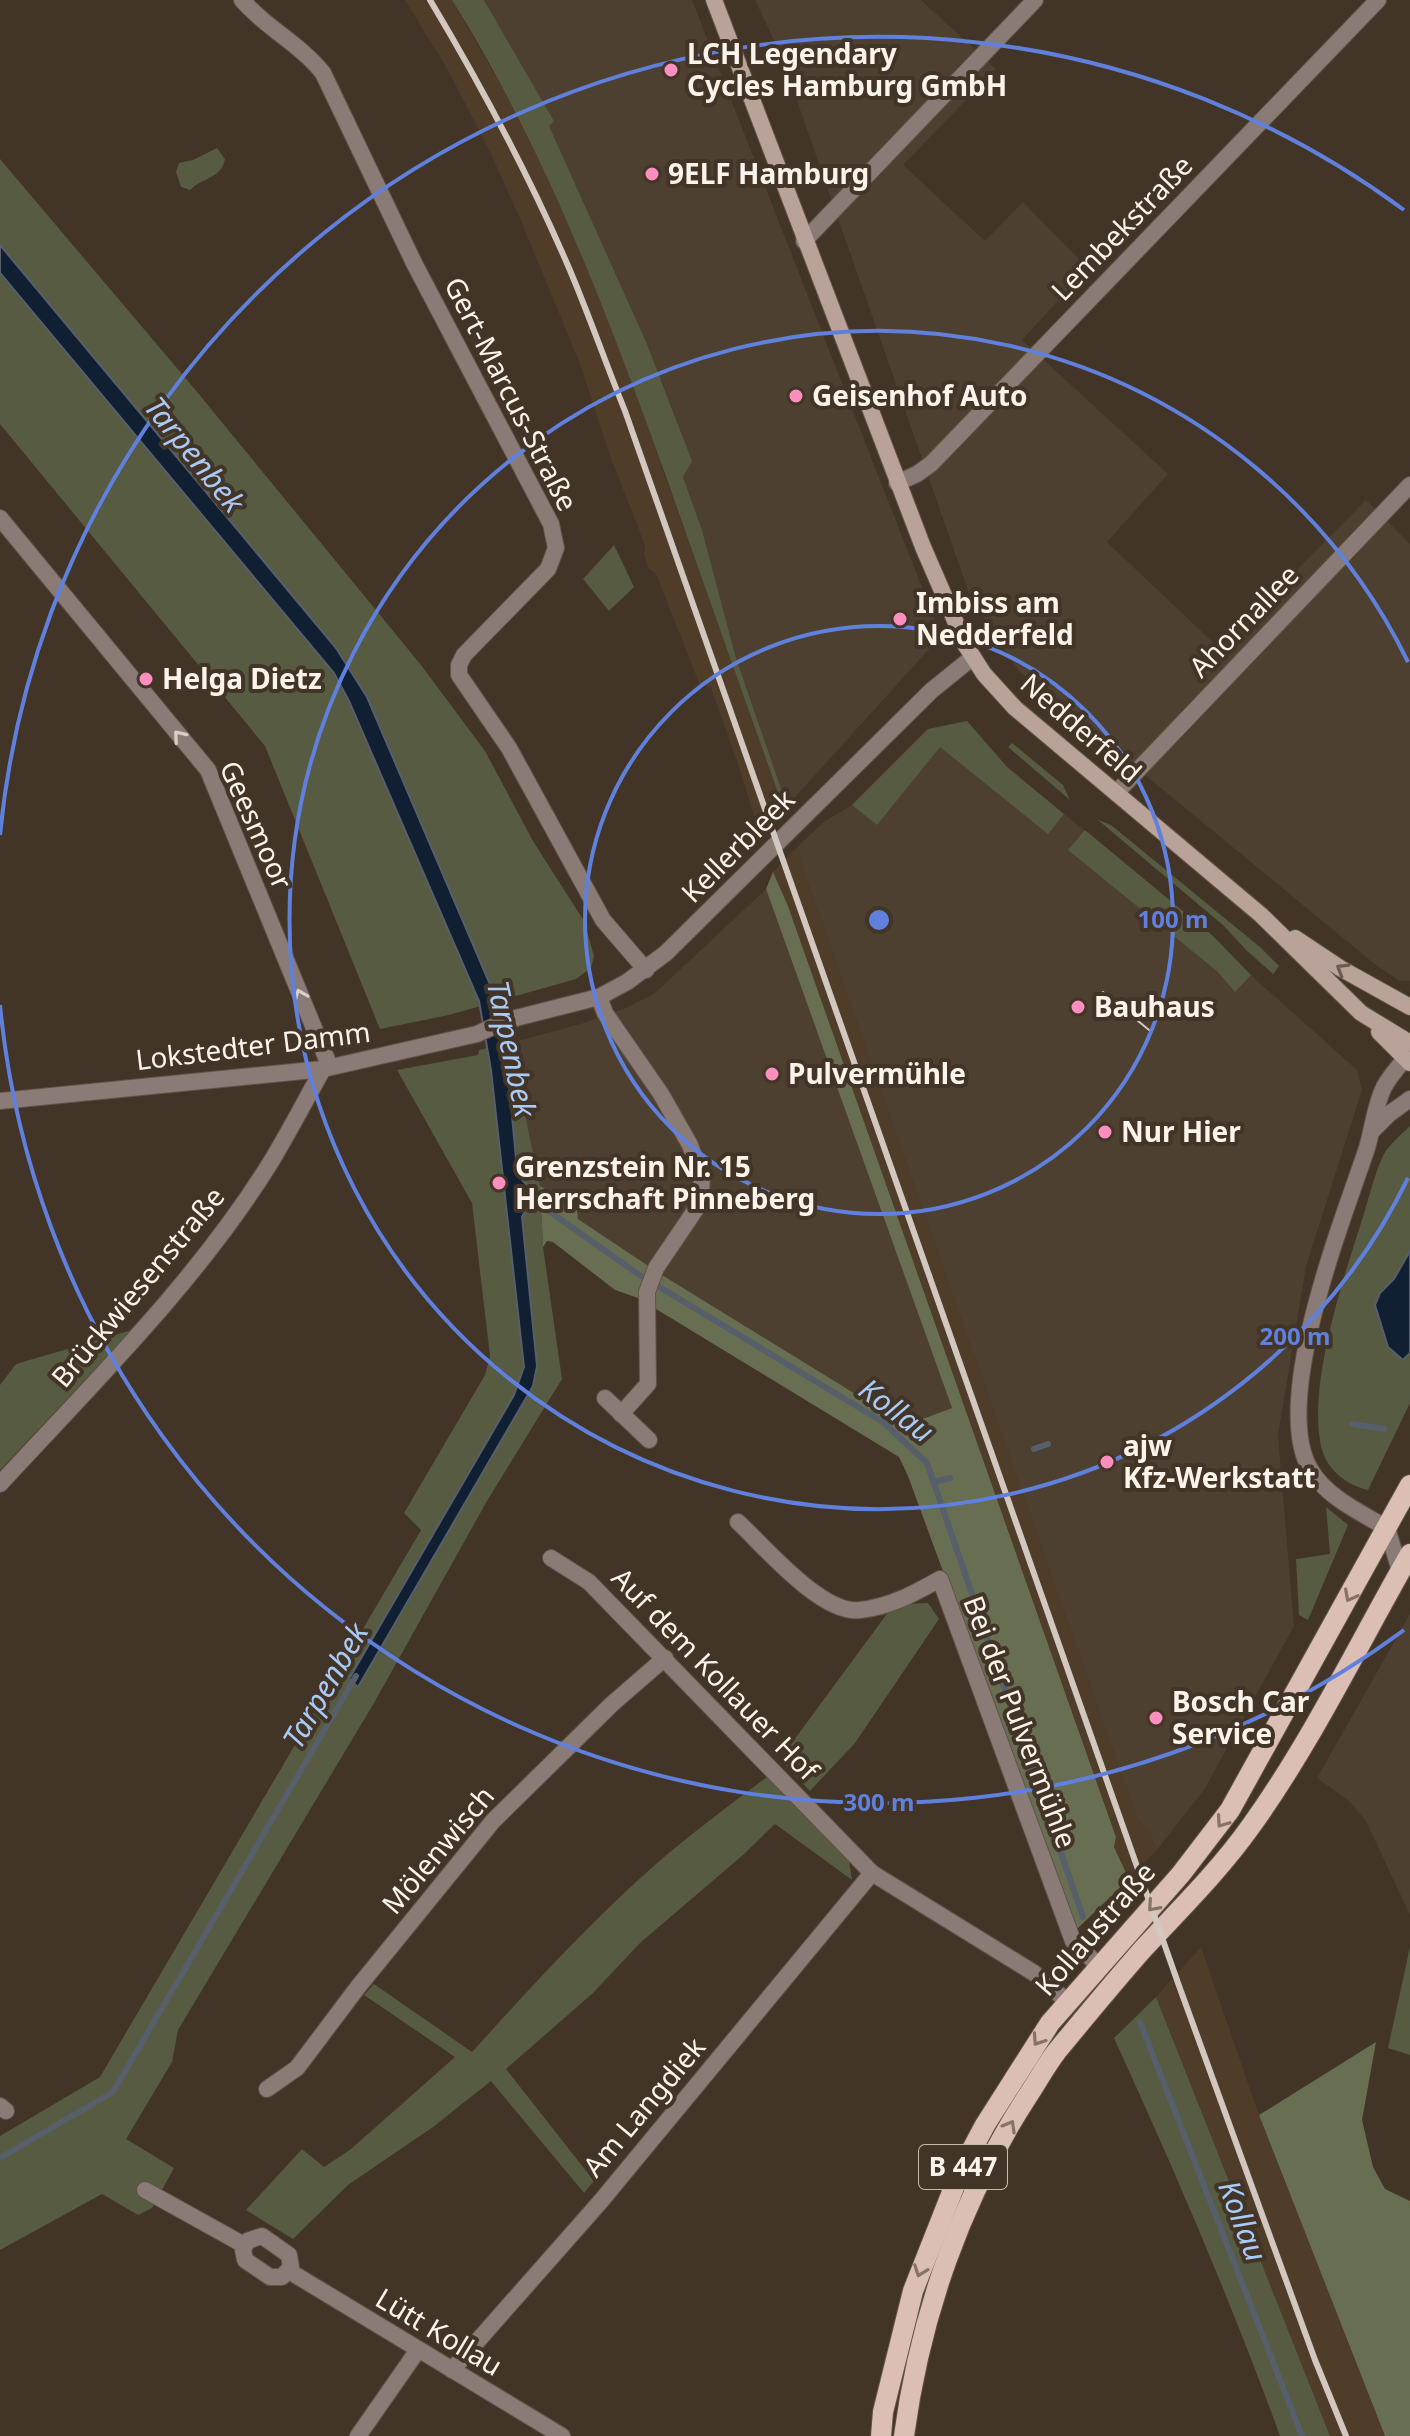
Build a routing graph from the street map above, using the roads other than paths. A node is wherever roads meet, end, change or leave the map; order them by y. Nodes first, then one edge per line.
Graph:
1 (242, 0) edge
2 (714, 0) edge
3 (1035, 0) edge
4 (1378, 0) edge
5 (804, 241) junction
6 (897, 483) junction
7 (1410, 485) edge
8 (0, 518) edge
9 (973, 657) junction
10 (1116, 793) junction
11 (1261, 915) junction
12 (646, 970) junction
13 (599, 997) junction
14 (1410, 1007) edge
15 (508, 1020) joint
16 (1409, 1055) edge
17 (326, 1068) junction
18 (1410, 1099) edge
19 (0, 1101) edge
20 (1373, 1130) junction
21 (605, 1398) dead end
22 (621, 1414) junction
23 (649, 1440) dead end
24 (0, 1484) edge
25 (1410, 1485) edge
26 (738, 1522) dead end
27 (1387, 1528) junction
28 (551, 1558) dead end
29 (1405, 1562) edge
30 (665, 1658) junction
31 (872, 1873) junction
32 (1099, 1966) junction
33 (1068, 2002) junction
34 (267, 2089) dead end
35 (145, 2190) dead end
36 (244, 2245) junction
37 (289, 2271) junction
38 (418, 2350) junction
39 (452, 2370) junction
40 (358, 2436) edge
41 (562, 2436) edge
42 (881, 2436) edge
43 (904, 2436) edge

1 - 12 street, Gert-Marcus-Straße
2 - 5 main road, Nedderfeld
3 - 5 street
4 - 6 street, Lembekstraße
5 - 6 main road, Nedderfeld
6 - 9 main road, Nedderfeld
7 - 10 street, Ahornallee
17 -> 8 street, Geesmoor
9 - 10 main road, Nedderfeld
9 - 12 street, Kellerbleek
10 - 11 main road, Nedderfeld
14 -> 11 main road, Nedderfeld
11 - 16 main road, Nedderfeld
12 - 13 street, Kellerbleek
13 - 15 street, Kellerbleek
13 - 22 street
15 - 17 street, Lokstedter Damm
16 - 20 street
17 - 19 street, Lokstedter Damm
17 - 24 street, Brückwiesenstraße
18 - 20 street
20 - 27 street
21 - 22 street
22 - 23 street
25 - 27 main road, Kollaustraße / B 447
26 - 32 street, Bei der Pulvermühle
27 - 29 street
27 -> 32 main road, Kollaustraße / B 447
28 - 30 street, Auf dem Kollauer Hof
43 -> 29 main road, Kollaustraße / B 447
30 - 31 street, Auf dem Kollauer Hof
30 - 34 street, Mölenwisch
31 - 33 street, Auf dem Kollauer Hof
31 - 39 street, Am Langdiek
32 - 33 main road, Kollaustraße / B 447
33 -> 42 main road, Kollaustraße / B 447
35 - 36 street, Lütt Kollau
36 - 37 street, Lütt Kollau
36 - 37 street, Lütt Kollau
37 - 38 street, Lütt Kollau
38 - 39 street, Lütt Kollau
38 - 40 street
39 - 41 street, Lütt Kollau

